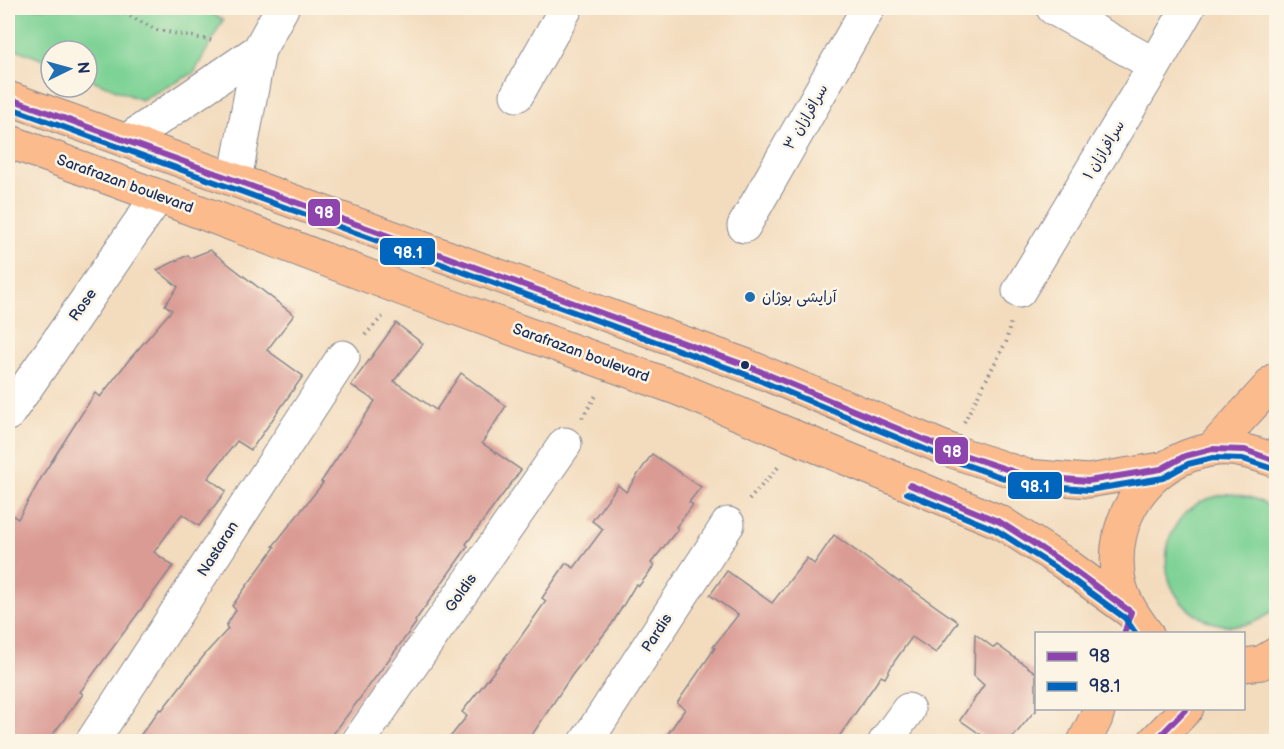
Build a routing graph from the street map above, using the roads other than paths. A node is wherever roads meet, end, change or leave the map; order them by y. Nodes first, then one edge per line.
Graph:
1 (282, 8) edge
2 (566, 8) edge
3 (868, 8) edge
4 (1053, 8) edge
5 (1188, 8) edge
6 (259, 50) junction
7 (1155, 65) junction
8 (517, 95) dead end
9 (8, 98) edge
10 (8, 141) edge
11 (126, 141) junction
12 (235, 180) junction
13 (158, 196) junction
14 (744, 226) dead end
15 (1019, 291) road end
16 (343, 357) road end
17 (1276, 379) edge
18 (8, 414) edge
19 (565, 444) road end
20 (1212, 449) junction
21 (1276, 461) edge
22 (1161, 470) junction
23 (728, 524) road end
24 (1134, 626) edge
25 (1276, 654) edge
26 (1245, 665) edge
27 (908, 710) dead end
28 (1098, 710) edge
29 (1184, 710) edge
30 (92, 741) edge
31 (358, 741) edge
32 (586, 741) edge
33 (885, 741) edge
34 (1084, 741) edge
35 (1154, 741) edge

1 - 6 street
2 - 8 street
3 - 14 street, سرافرازان ۳
4 - 7 street
5 - 7 street, سرافرازان ۱
6 - 11 street
6 - 12 street
7 - 15 street, سرافرازان ۱
9 - 11 main road
10 - 13 main road, Sarafrazan boulevard
11 - 12 main road
12 - 22 main road
13 - 18 street, Rose
13 - 24 main road, Sarafrazan boulevard
16 - 30 street, Nastaran
17 - 20 main road
19 - 31 street, Goldis
20 - 21 main road
20 - 22 main road
22 - 24 main road
23 - 32 street, Pardis
25 - 26 main road
27 - 33 street
28 - 34 main road
29 - 35 main road

